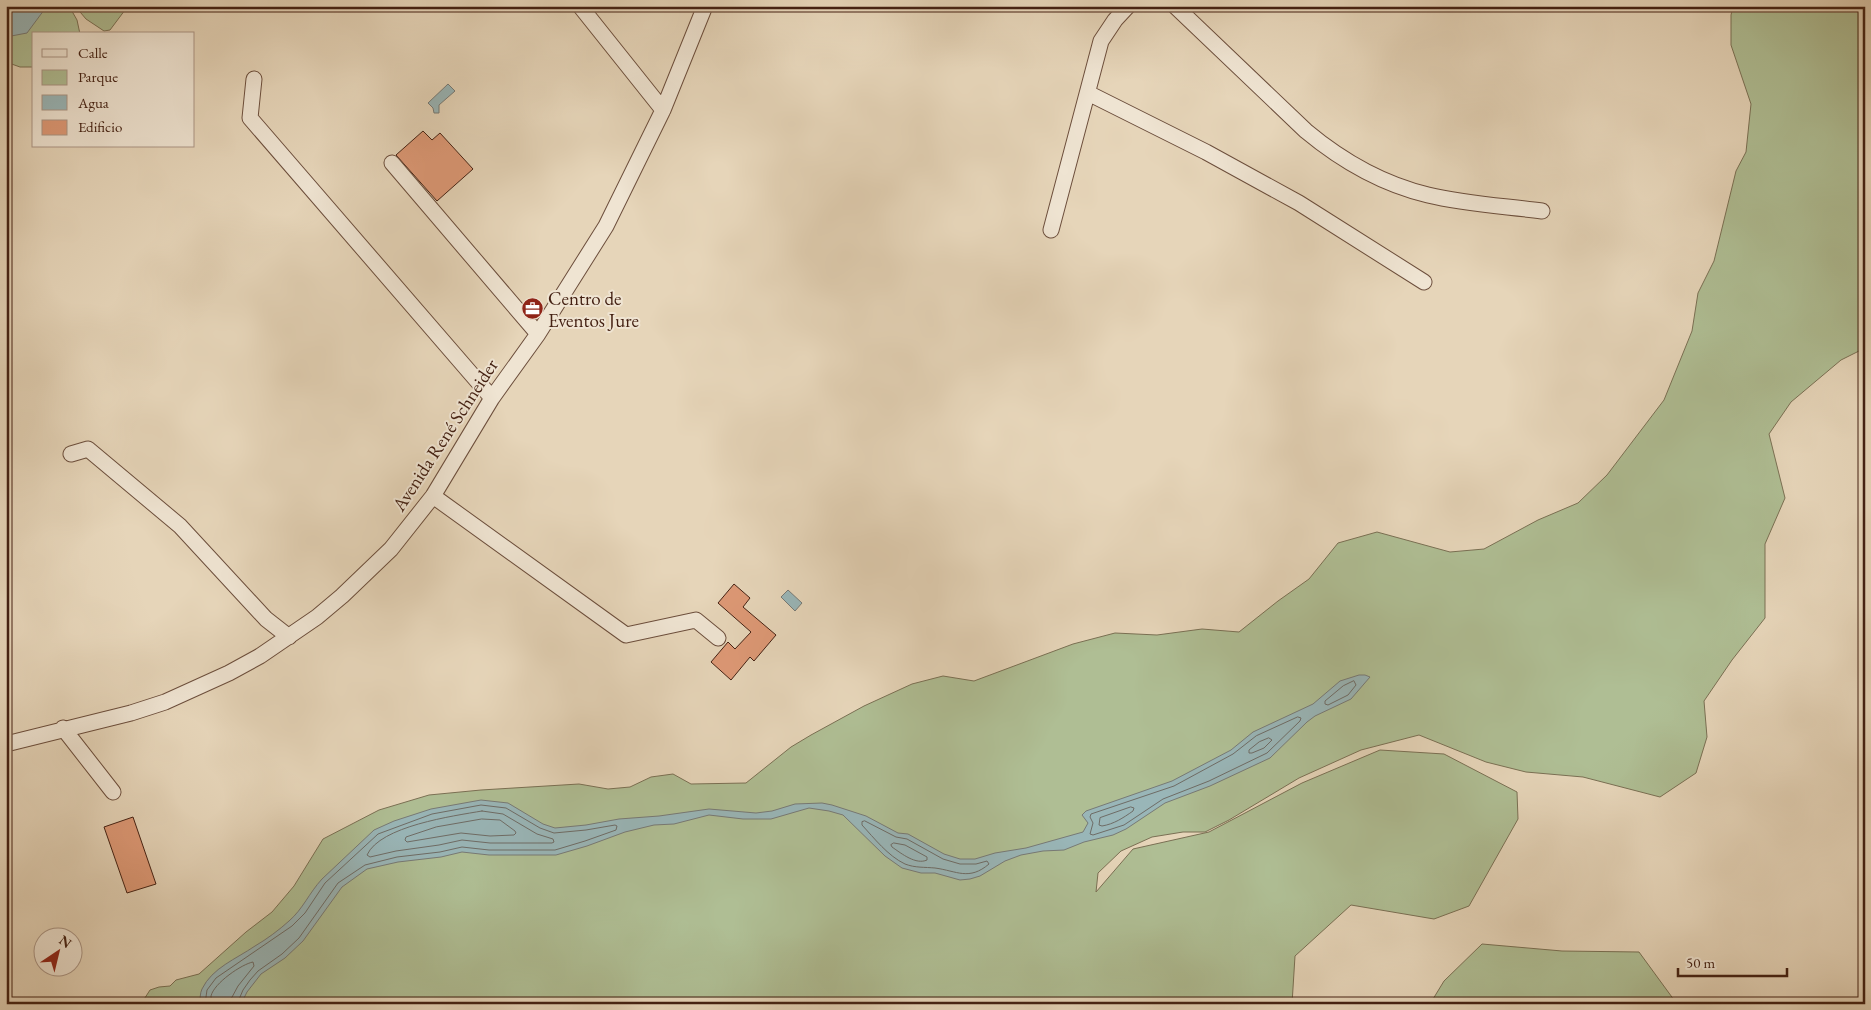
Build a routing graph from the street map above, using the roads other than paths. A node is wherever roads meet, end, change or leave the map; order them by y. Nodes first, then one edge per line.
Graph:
1 (580, 6) edge
2 (705, 6) edge
3 (1128, 6) edge
4 (1175, 6) edge
5 (254, 79) dead end
6 (1088, 92) junction
7 (663, 110) junction
8 (392, 163) dead end
9 (1542, 211) dead end
10 (1052, 230) dead end
11 (1424, 282) dead end
12 (538, 334) junction
13 (492, 398) junction
14 (71, 454) dead end
15 (433, 496) junction
16 (289, 637) junction
17 (718, 638) dead end
18 (63, 728) junction
19 (6, 744) edge
20 (113, 792) dead end

1 - 7 street
2 - 7 street, Avenida René Schneider
3 - 6 street
4 - 9 street
5 - 13 street
6 - 10 street
6 - 11 street
7 - 12 street, Avenida René Schneider
8 - 12 street
12 - 13 street, Avenida René Schneider
13 - 15 street, Avenida René Schneider
14 - 16 street
15 - 16 street, Avenida René Schneider
15 - 17 street
16 - 18 street, Avenida René Schneider
18 - 19 street, Avenida René Schneider
18 - 20 street

